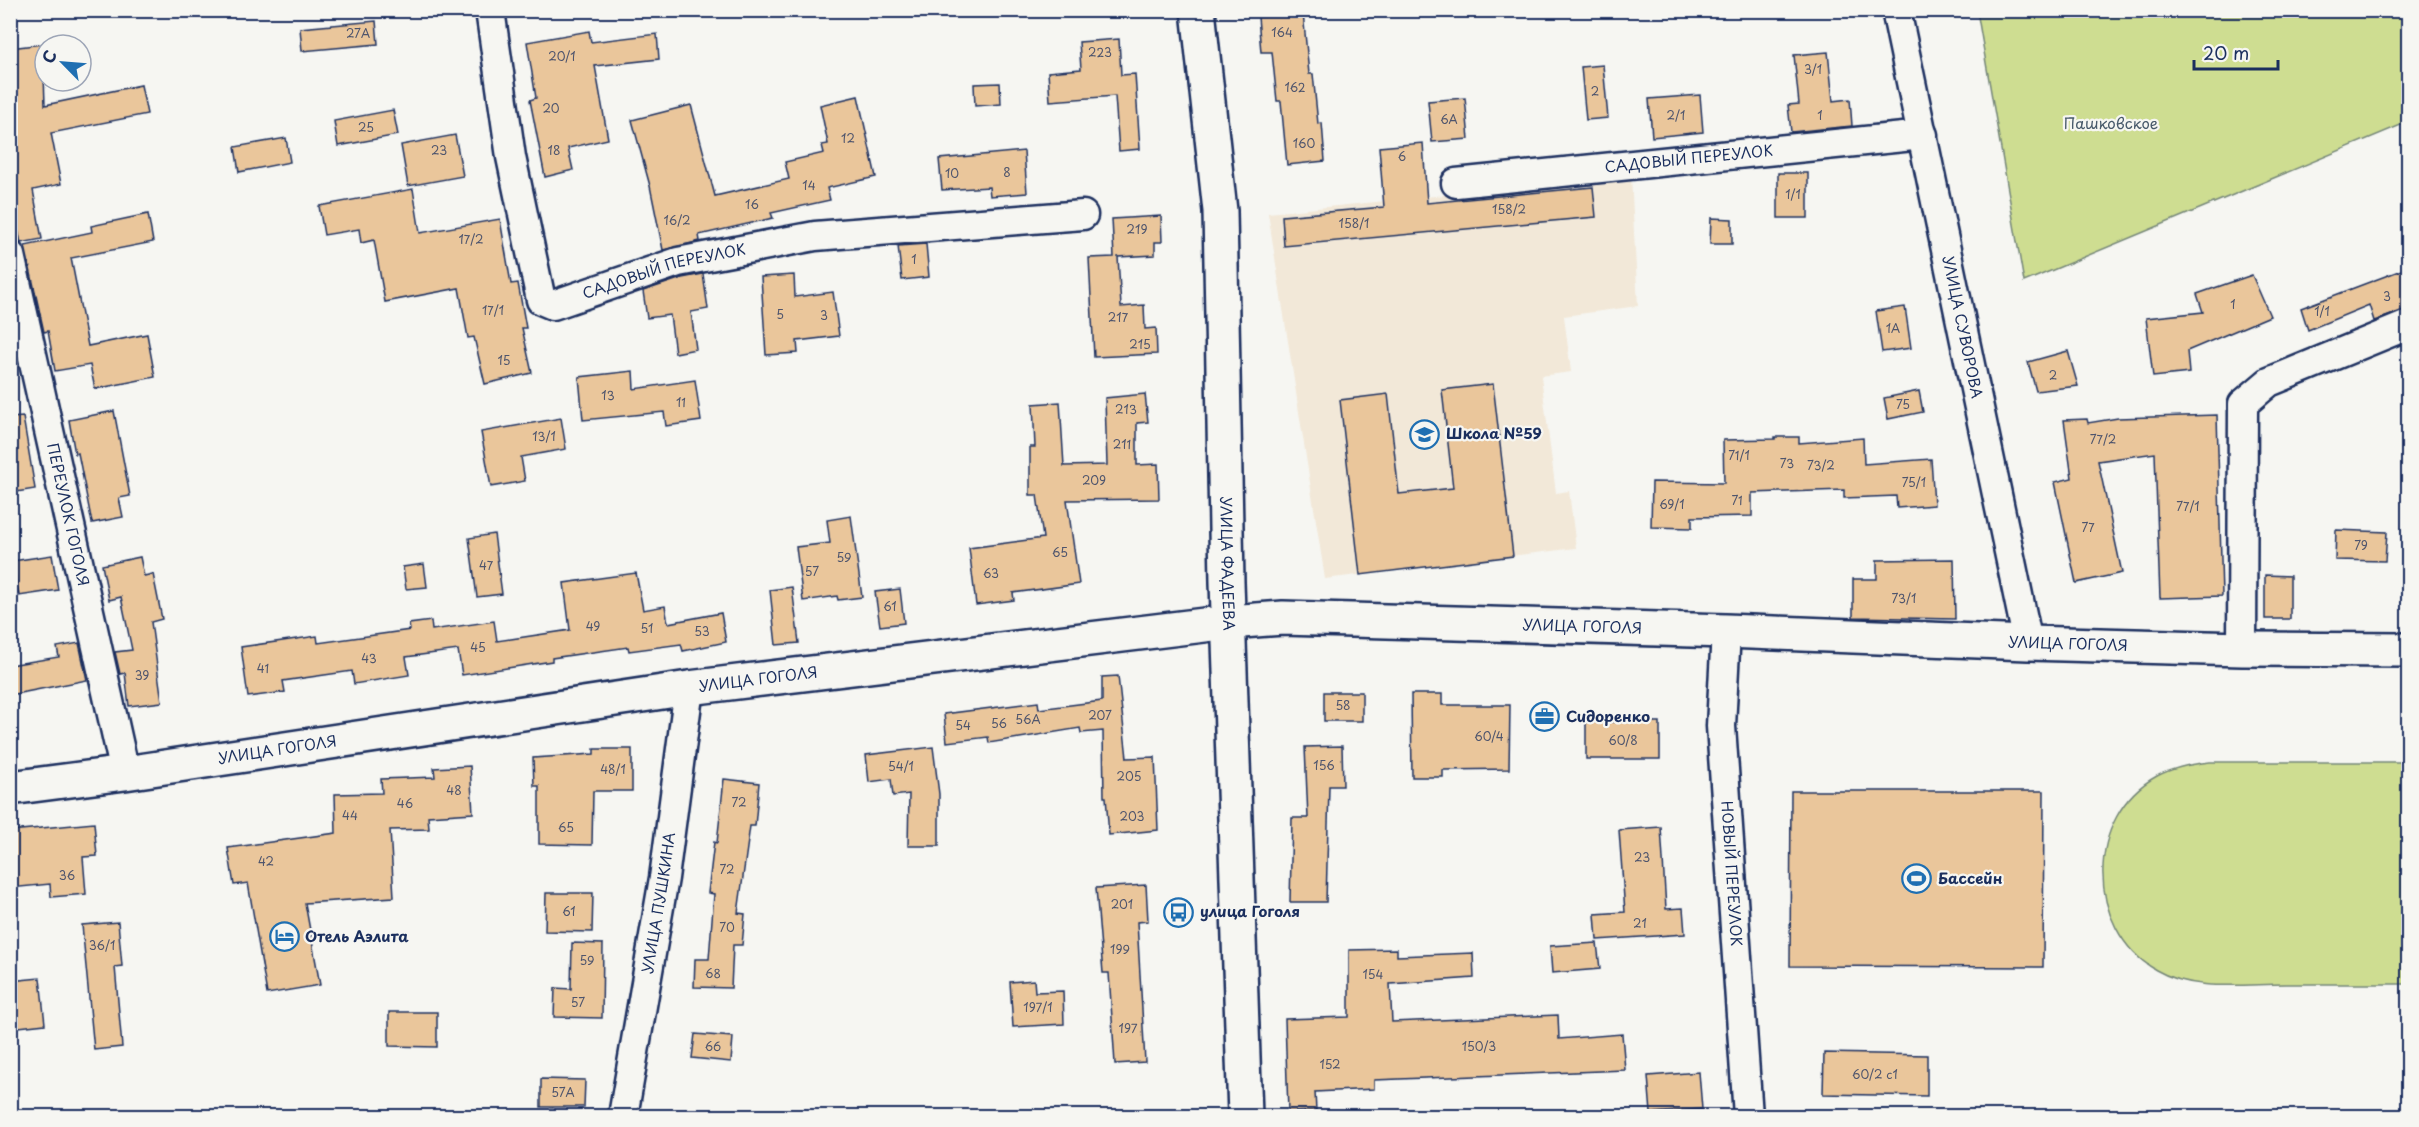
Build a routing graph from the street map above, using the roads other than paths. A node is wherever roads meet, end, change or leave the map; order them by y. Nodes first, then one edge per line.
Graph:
1 (490, 10) edge
2 (1198, 10) edge
3 (1896, 10) edge
4 (1923, 135) junction
5 (1456, 183) dead end
6 (1083, 214) dead end
7 (10, 255) edge
8 (2409, 325) edge
9 (1229, 622) junction
10 (1726, 631) junction
11 (2028, 644) junction
12 (2242, 649) junction
13 (2409, 650) edge
14 (689, 688) junction
15 (125, 773) junction
16 (10, 788) edge
17 (623, 1116) edge
18 (1245, 1116) edge
19 (1748, 1116) edge

1 - 6 street, САДОВЫЙ ПЕРЕУЛОК
2 - 9 main road, УЛИЦА ФАДЕЕВА
3 - 4 street, УЛИЦА СУВОРОВА
4 - 5 street, САДОВЫЙ ПЕРЕУЛОК
4 - 11 street, УЛИЦА СУВОРОВА
7 - 15 street, ПЕРЕУЛОК ГОГОЛЯ
8 - 12 street
9 - 10 main road, УЛИЦА ГОГОЛЯ
9 - 14 main road, УЛИЦА ГОГОЛЯ
9 - 18 main road, УЛИЦА ФАДЕЕВА
10 - 11 main road, УЛИЦА ГОГОЛЯ
10 - 19 street, НОВЫЙ ПЕРЕУЛОК
11 - 12 main road, УЛИЦА ГОГОЛЯ
12 - 13 main road, УЛИЦА ГОГОЛЯ
14 - 15 main road, УЛИЦА ГОГОЛЯ
14 - 17 street, УЛИЦА ПУШКИНА
15 - 16 main road, УЛИЦА ГОГОЛЯ

